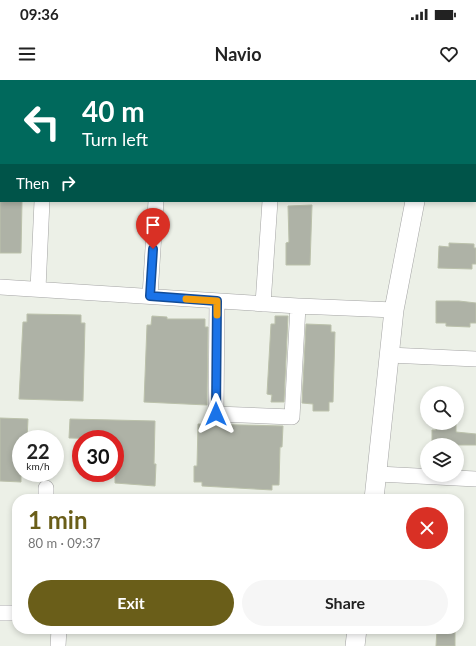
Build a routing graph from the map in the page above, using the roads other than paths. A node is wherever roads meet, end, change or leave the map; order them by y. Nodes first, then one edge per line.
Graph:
1 (42, 202) edge
2 (156, 202) edge
3 (270, 202) edge
4 (415, 202) edge
5 (0, 286) edge
6 (38, 289) junction
7 (150, 296) junction
8 (217, 301) junction
9 (263, 304) junction
10 (298, 306) junction
11 (394, 310) junction
12 (389, 355) junction
13 (476, 359) edge
14 (378, 474) junction
15 (476, 479) edge
16 (375, 494) edge
17 (0, 613) edge
18 (12, 613) edge
19 (59, 634) edge
20 (356, 634) edge
21 (58, 646) edge
22 (355, 646) edge

1 - 6 street
2 - 7 street
3 - 9 street
4 - 11 street
5 - 6 street
6 - 7 street
7 - 8 street
8 - 9 street
8 - 10 street
9 - 10 street
10 - 11 street
11 - 12 street
12 - 13 street
12 - 14 street
14 - 15 street
14 - 16 street
17 - 18 street
19 - 21 street
20 - 22 street

